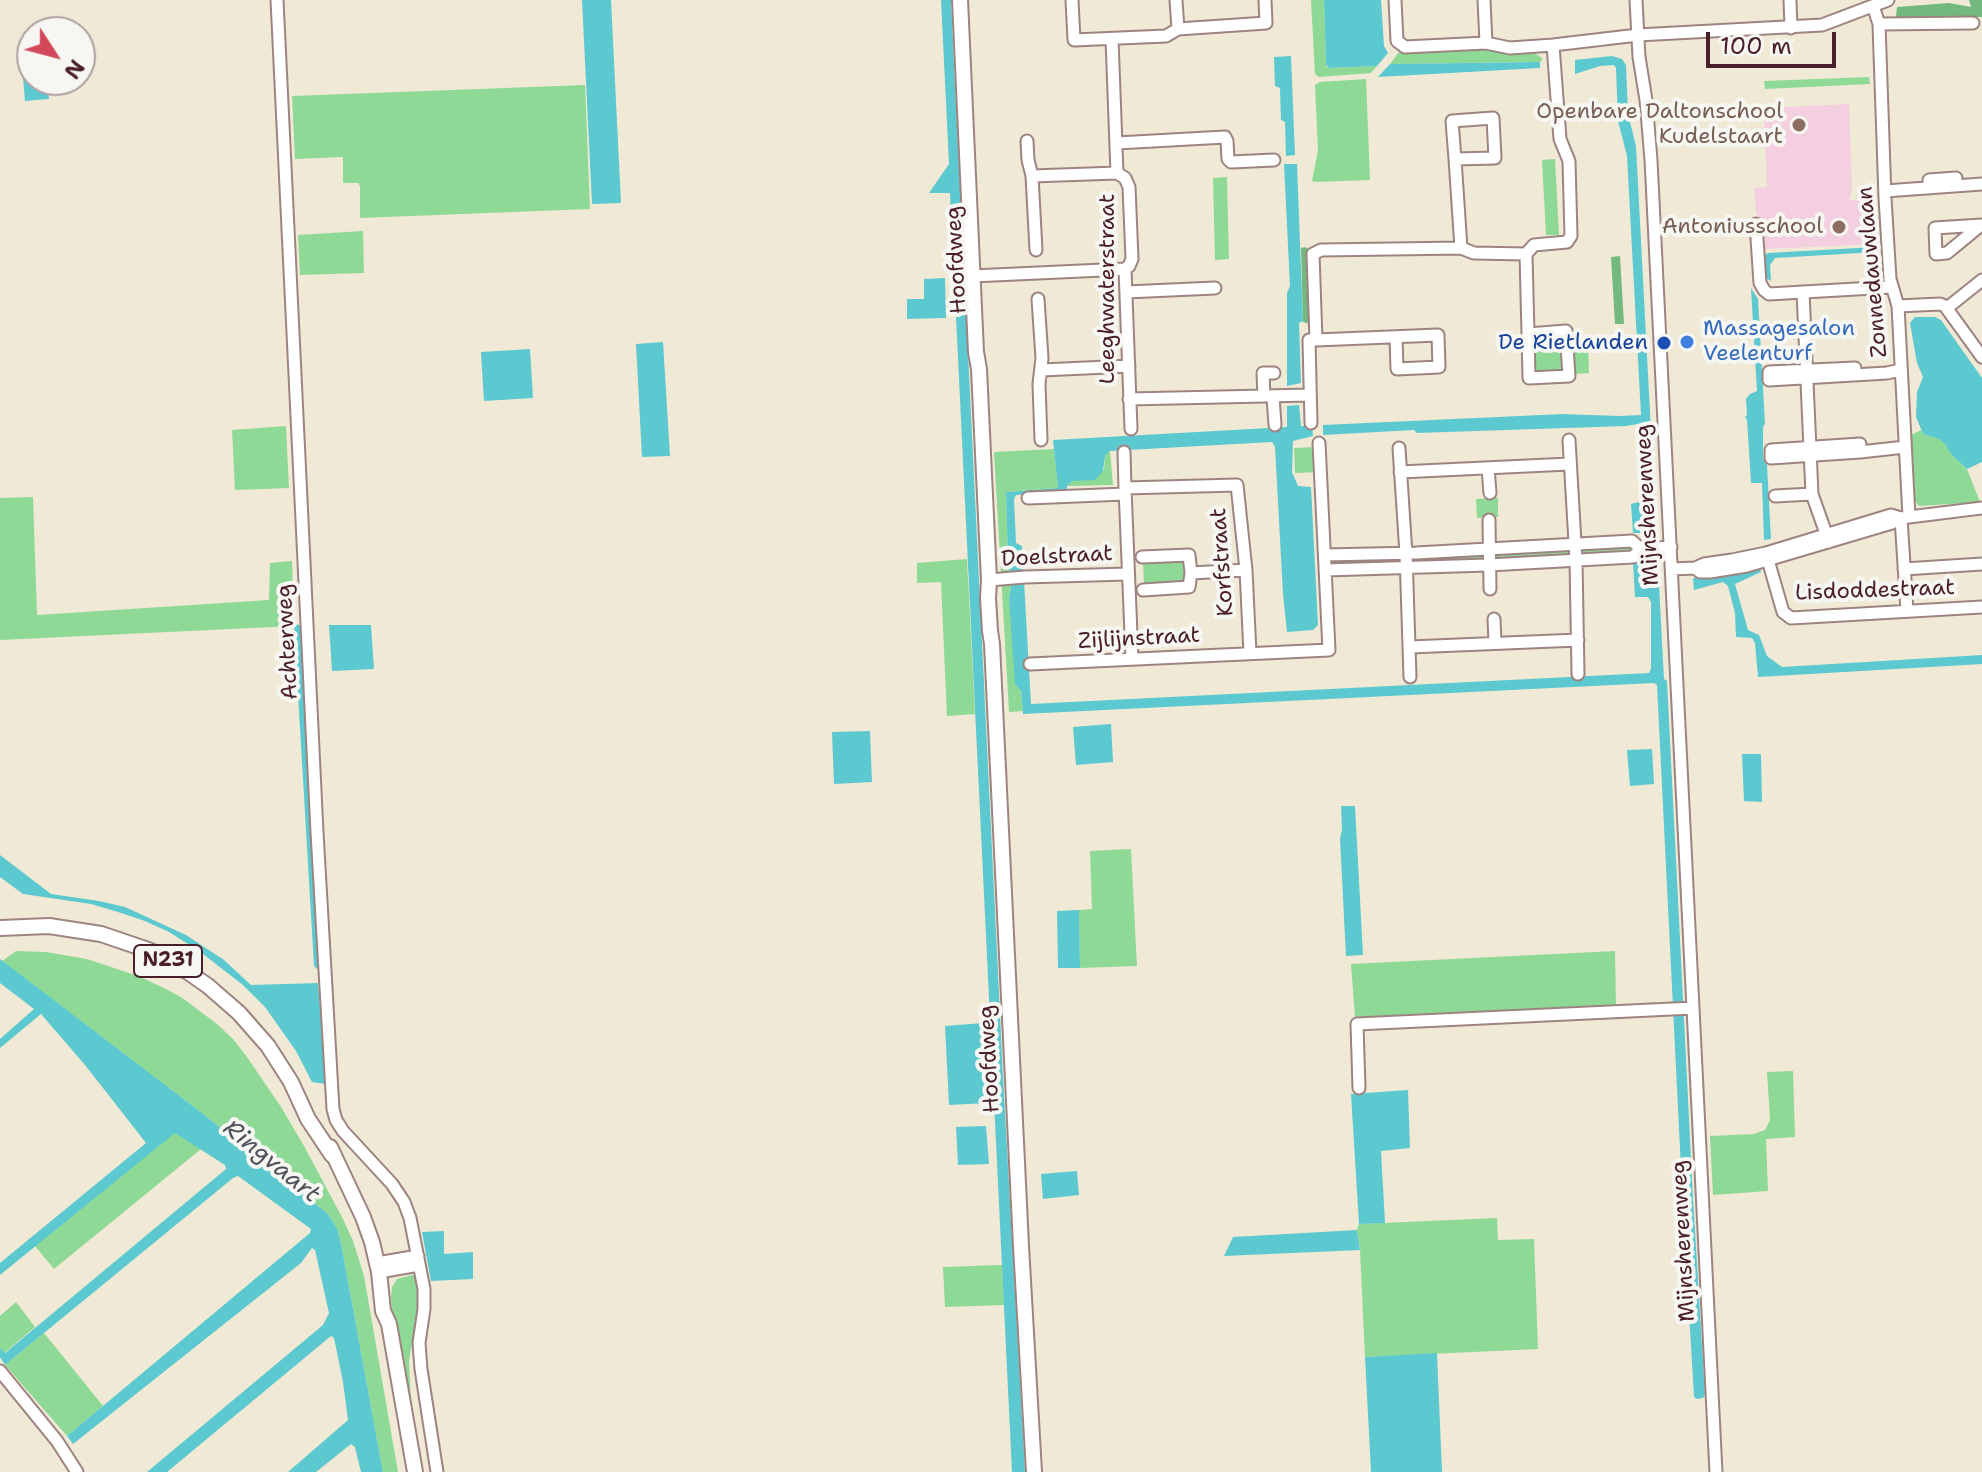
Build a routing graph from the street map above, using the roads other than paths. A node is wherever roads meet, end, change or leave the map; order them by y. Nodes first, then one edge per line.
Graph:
1 (277, 0) edge
2 (960, 0) edge
3 (1072, 0) edge
4 (1176, 0) edge
5 (1265, 0) edge
6 (1395, 0) edge
7 (1484, 0) edge
8 (1636, 0) edge
9 (1790, 0) edge
10 (1888, 0) edge
11 (1873, 6) junction
12 (1973, 23) dead end
13 (1879, 24) junction
14 (1791, 28) junction
15 (1178, 29) junction
16 (1638, 35) junction
17 (1112, 39) junction
18 (1486, 43) junction
19 (1553, 45) junction
20 (1027, 141) dead end
21 (1117, 143) junction
22 (1455, 159) junction
23 (1274, 160) dead end
24 (1117, 173) junction
25 (1032, 176) junction
26 (1982, 177) edge
27 (1982, 184) edge
28 (1929, 188) junction
29 (1885, 191) junction
30 (1756, 224) dead end
31 (1461, 248) junction
32 (1036, 250) dead end
33 (1526, 254) junction
34 (1125, 269) junction
35 (976, 276) junction
36 (1982, 280) edge
37 (1891, 287) junction
38 (1215, 288) dead end
39 (1126, 292) junction
40 (1803, 292) junction
41 (1038, 299) dead end
42 (1898, 306) junction
43 (1947, 308) junction
44 (1528, 334) junction
45 (1396, 337) junction
46 (1316, 340) junction
47 (1982, 357) edge
48 (1129, 366) junction
49 (1042, 370) junction
50 (1901, 370) junction
51 (1274, 373) dead end
52 (1807, 374) junction
53 (1310, 395) junction
54 (1269, 396) junction
55 (1129, 399) junction
56 (1311, 423) dead end
57 (1275, 425) dead end
58 (1131, 429) dead end
59 (1041, 440) dead end
60 (1569, 440) dead end
61 (1319, 443) dead end
62 (1905, 447) junction
63 (1399, 448) dead end
64 (1810, 451) junction
65 (1124, 452) dead end
66 (1569, 464) junction
67 (1488, 468) junction
68 (1400, 472) junction
69 (1125, 491) junction
70 (1490, 493) dead end
71 (1812, 494) junction
72 (1775, 496) dead end
73 (1028, 498) dead end
74 (1982, 508) edge
75 (1905, 517) junction
76 (1489, 520) dead end
77 (1828, 538) junction
78 (1575, 543) junction
79 (1666, 548) junction
80 (1490, 549) junction
81 (1642, 549) junction
82 (1406, 554) junction
83 (1325, 555) junction
84 (1142, 557) dead end
85 (1767, 557) junction
86 (1576, 560) junction
87 (1982, 564) edge
88 (1489, 565) junction
89 (1406, 568) junction
90 (1672, 569) junction
91 (1904, 569) junction
92 (1246, 570) junction
93 (1325, 570) junction
94 (1191, 573) junction
95 (1127, 574) junction
96 (989, 580) junction
97 (1490, 589) dead end
98 (1143, 590) dead end
99 (1982, 607) edge
100 (1907, 611) junction
101 (1494, 619) dead end
102 (1578, 640) junction
103 (1495, 643) junction
104 (1410, 647) junction
105 (1250, 653) junction
106 (1132, 659) junction
107 (1030, 664) dead end
108 (1578, 674) dead end
109 (1410, 677) dead end
110 (0, 928) edge
111 (1689, 1008) junction
112 (1359, 1088) dead end
113 (419, 1260) junction
114 (378, 1268) junction
115 (0, 1371) edge
116 (77, 1472) edge
117 (415, 1472) edge
118 (437, 1472) edge
119 (1034, 1472) edge
120 (1716, 1472) edge

1 - 113 street, Achterweg
2 - 35 main road, Hoofdweg
3 - 17 street
4 - 15 street
5 - 15 street
6 - 18 street
7 - 18 street
8 - 16 street, Mijnsherenweg
9 - 14 street
10 - 11 street
11 - 13 street, Zonnedauwlaan
11 - 14 street
12 - 13 street
13 - 29 street, Zonnedauwlaan
14 - 16 street
15 - 17 street
16 - 19 street
16 - 79 street, Mijnsherenweg
17 - 21 street, Leeghwaterstraat
18 - 19 street
19 - 33 street
20 - 25 street
21 - 23 street
21 - 24 street, Leeghwaterstraat
22 - 22 street
22 - 31 street
24 - 25 street
24 - 34 street, Leeghwaterstraat
25 - 32 street
26 - 28 street
27 - 28 street
28 - 29 street
29 - 37 street, Zonnedauwlaan
30 - 40 street
31 - 33 street
31 - 46 street
33 - 44 street
34 - 35 street
34 - 39 street, Leeghwaterstraat
35 - 96 main road, Hoofdweg
36 - 43 street
37 - 40 street
37 - 42 street, Zonnedauwlaan
38 - 39 street
39 - 48 street, Leeghwaterstraat
40 - 52 street
41 - 49 street
42 - 43 street
42 - 50 street, Zonnedauwlaan
43 - 47 street
44 - 44 street
45 - 45 street
45 - 46 street
46 - 53 street
48 - 49 street
48 - 55 street, Leeghwaterstraat
49 - 59 street
50 - 52 street
50 - 62 street, Zonnedauwlaan
51 - 54 street
52 - 64 street
53 - 54 street, Leeghwaterstraat
53 - 56 street
54 - 55 street, Leeghwaterstraat
54 - 57 street
55 - 58 street, Leeghwaterstraat
60 - 66 street
61 - 83 street
62 - 64 street
62 - 75 street, Zonnedauwlaan
63 - 68 street
64 - 71 street
65 - 69 street
66 - 67 street
66 - 78 street
67 - 68 street
67 - 70 street
68 - 82 street
69 - 73 street, Korfstraat
69 - 92 street, Korfstraat
69 - 95 street
71 - 72 street
71 - 77 street
74 - 75 street
75 - 77 street
75 - 91 street, Zonnedauwlaan
76 - 80 street
77 - 85 street
78 - 80 street
78 - 81 street
78 - 86 street
79 - 81 street
79 - 90 street, Mijnsherenweg
80 - 82 street
80 - 88 street
81 - 86 street
82 - 83 street
82 - 89 street
83 - 93 street
84 - 94 street
85 - 90 street
85 - 100 street, Lisdoddestraat
86 - 88 street
86 - 102 street
87 - 91 street
88 - 89 street
88 - 97 street
89 - 93 street
89 - 104 street
90 - 111 street, Mijnsherenweg
91 - 100 street, Zonnedauwlaan
92 - 94 street
92 - 105 street, Korfstraat
93 - 105 street, Zijlijnstraat
94 - 98 street
95 - 96 street, Doelstraat
95 - 106 street
96 - 119 main road, Hoofdweg
99 - 100 street, Lisdoddestraat
101 - 103 street
102 - 103 street
102 - 108 street
103 - 104 street
104 - 109 street
105 - 106 street, Zijlijnstraat
106 - 107 street, Zijlijnstraat
110 - 114 main road, N231
111 - 112 street
111 - 120 street, Mijnsherenweg
113 - 114 street
113 - 118 street, Achterweg
114 - 117 main road, N231
115 - 116 street

